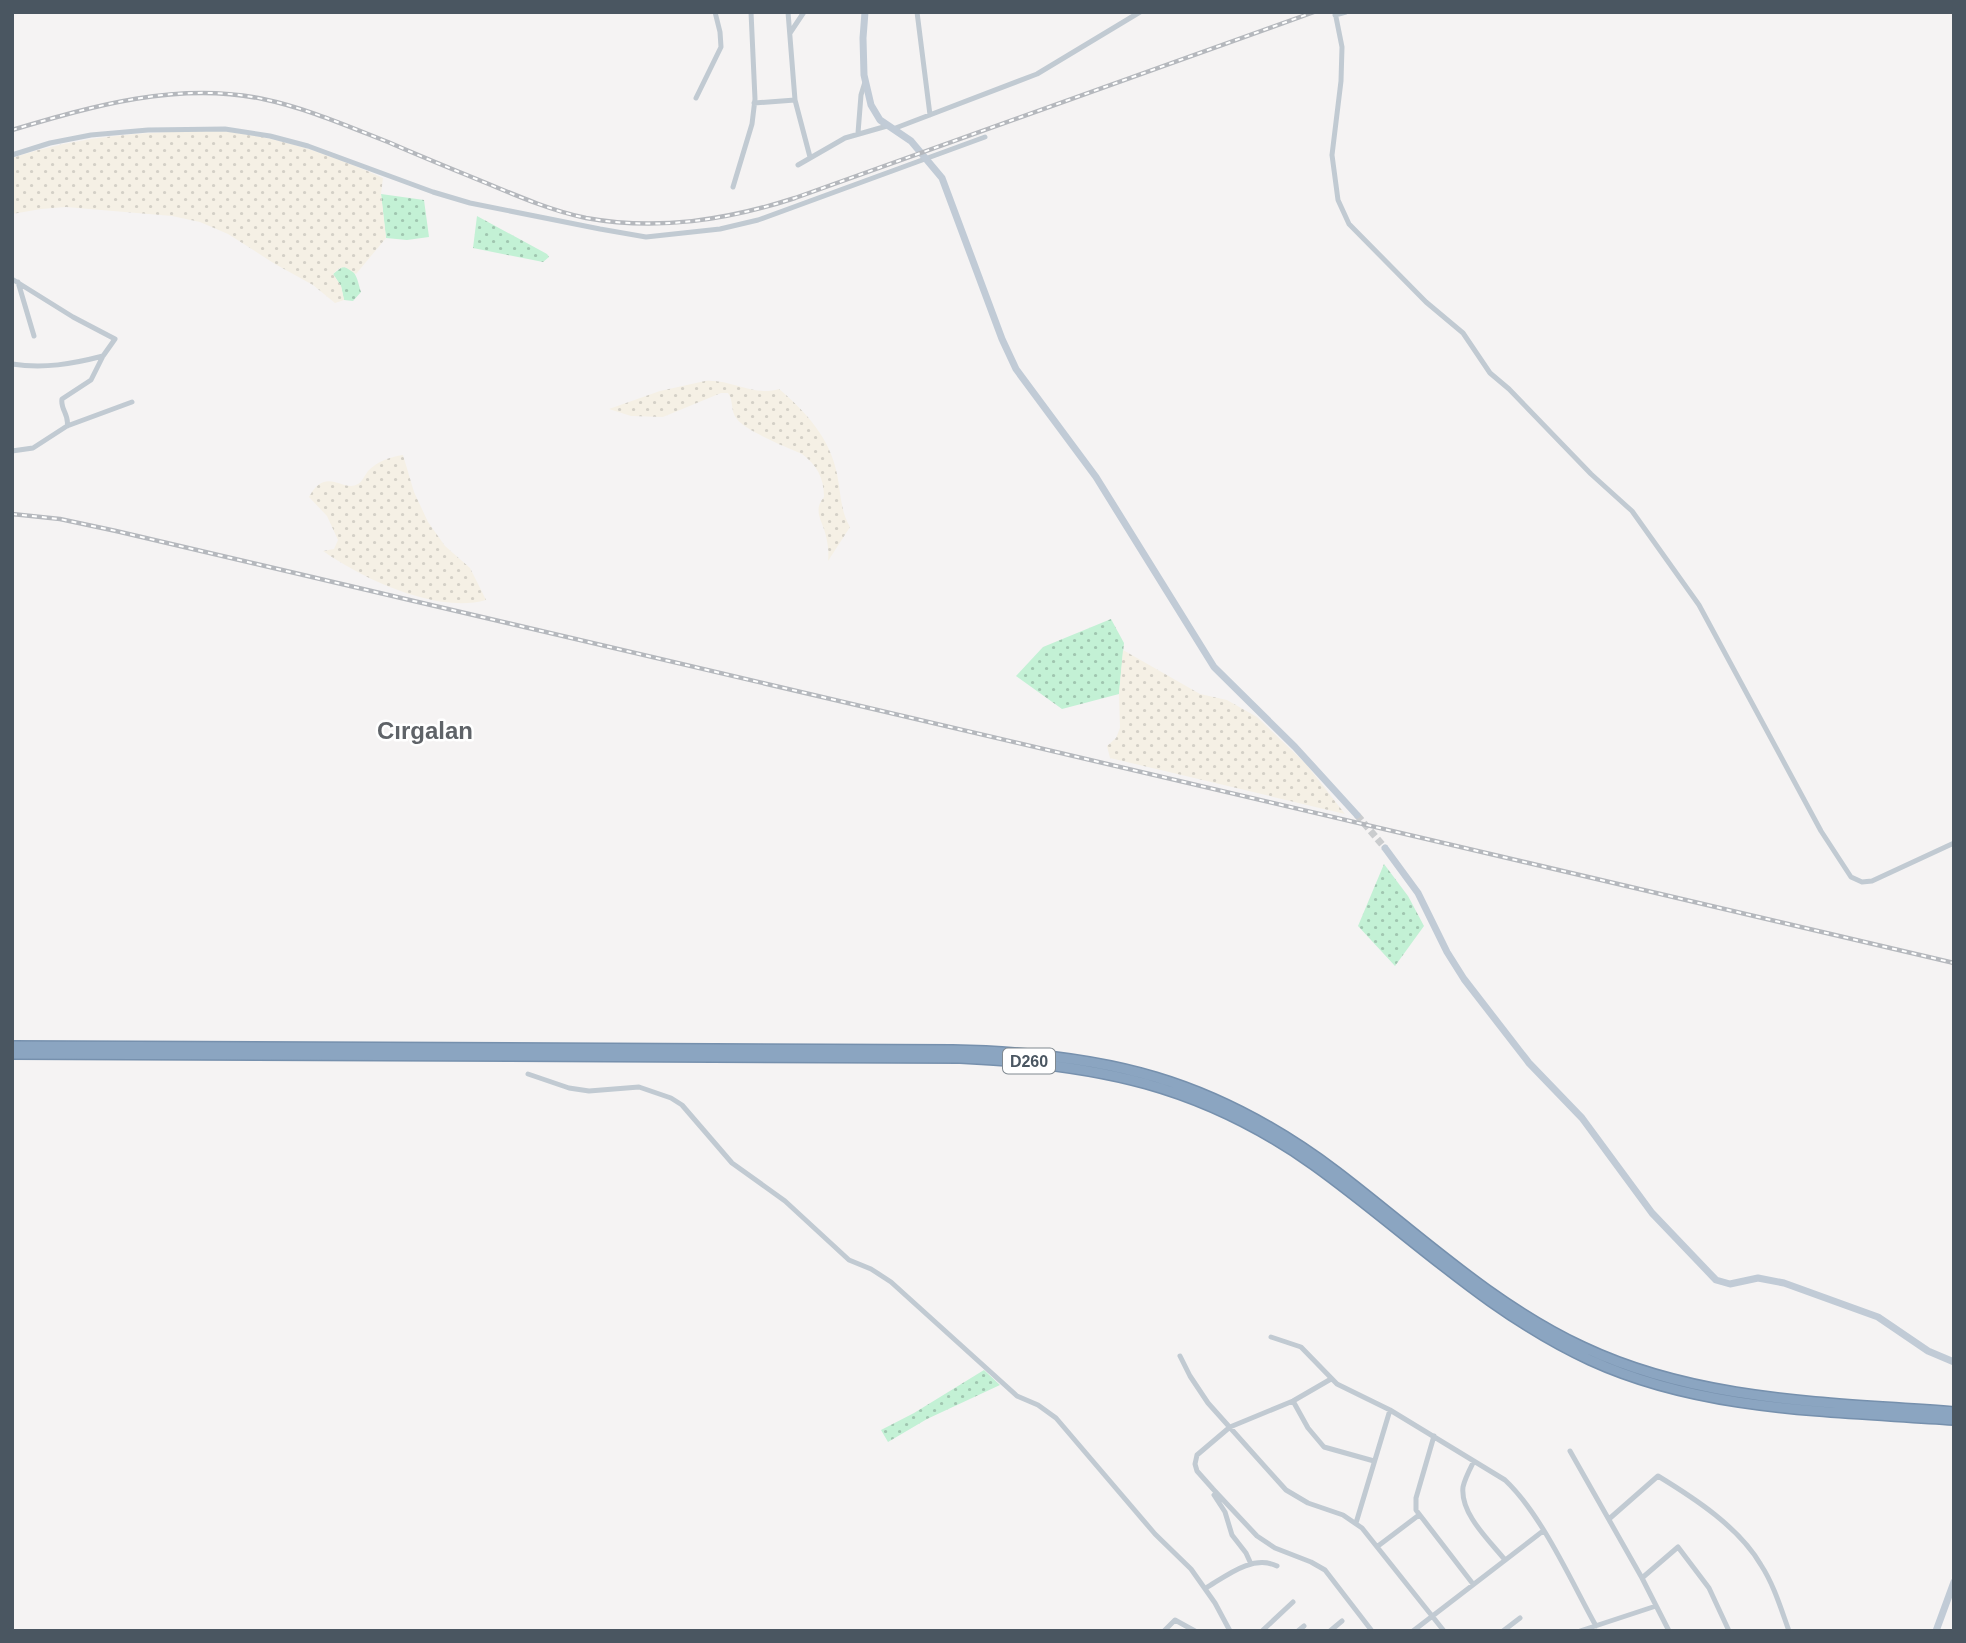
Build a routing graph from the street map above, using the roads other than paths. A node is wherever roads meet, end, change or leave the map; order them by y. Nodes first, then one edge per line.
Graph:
1 (715, 12) edge
2 (751, 12) edge
3 (788, 12) edge
4 (804, 12) edge
5 (865, 12) edge
6 (917, 12) edge
7 (1140, 12) edge
8 (1346, 12) edge
9 (1335, 14) edge
10 (790, 33) junction
11 (865, 82) junction
12 (696, 98) dead end
13 (794, 100) junction
14 (754, 103) junction
15 (930, 115) junction
16 (890, 128) junction
17 (858, 133) junction
18 (985, 137) dead end
19 (12, 155) edge
20 (810, 157) junction
21 (925, 161) junction
22 (798, 165) dead end
23 (733, 187) dead end
24 (15, 281) edge
25 (34, 336) dead end
26 (103, 356) junction
27 (12, 364) edge
28 (132, 402) dead end
29 (67, 426) junction
30 (12, 451) edge
31 (1357, 815) tunnel mouth
32 (1954, 843) edge
33 (1384, 848) tunnel mouth
34 (12, 1046) edge
35 (12, 1054) edge
36 (528, 1074) dead end
37 (1271, 1337) dead end
38 (1180, 1356) dead end
39 (1954, 1362) edge
40 (1331, 1379) junction
41 (1293, 1401) junction
42 (1390, 1410) junction
43 (1954, 1412) edge
44 (1954, 1420) edge
45 (1230, 1427) junction
46 (1434, 1436) junction
47 (1570, 1451) dead end
48 (1374, 1461) junction
49 (1474, 1461) junction
50 (1213, 1489) junction
51 (1419, 1515) junction
52 (1609, 1520) junction
53 (1356, 1523) junction
54 (1543, 1531) junction
55 (1378, 1546) junction
56 (1505, 1560) junction
57 (1251, 1564) junction
58 (1277, 1566) dead end
59 (1642, 1578) junction
60 (1954, 1582) edge
61 (1474, 1584) junction
62 (1206, 1588) junction
63 (1293, 1602) dead end
64 (1657, 1606) junction
65 (1431, 1615) junction
66 (1520, 1618) dead end
67 (1342, 1622) dead end
68 (1304, 1626) dead end
69 (1596, 1626) junction
70 (1506, 1630) edge
71 (1164, 1631) edge
72 (1195, 1631) edge
73 (1230, 1631) edge
74 (1262, 1631) edge
75 (1298, 1631) edge
76 (1330, 1631) edge
77 (1372, 1631) edge
78 (1413, 1631) edge
79 (1444, 1631) edge
80 (1580, 1631) edge
81 (1669, 1631) edge
82 (1729, 1631) edge
83 (1789, 1631) edge
84 (1936, 1631) edge

1 - 12 street
2 - 14 street
3 - 10 street
4 - 10 street
5 - 11 street
6 - 15 street
7 - 15 street
8 - 9 street
9 - 32 street
10 - 13 street
11 - 16 street
11 - 17 street
13 - 14 street
13 - 20 street
14 - 23 street
15 - 16 street
16 - 17 street
16 - 21 street
17 - 20 street
18 - 21 street
19 - 21 street
20 - 22 street
21 - 31 street
24 - 25 street
24 - 26 street
26 - 27 street
26 - 29 street
28 - 29 street
29 - 30 street
33 - 39 street
34 - 43 highway, D260
35 - 44 highway, D260
36 - 62 street
37 - 40 street
38 - 45 street
40 - 41 street
40 - 42 street
41 - 45 street
41 - 48 street
42 - 46 street
42 - 48 street
45 - 50 street
45 - 53 street
46 - 49 street
46 - 51 street
47 - 52 street
48 - 53 street
49 - 54 street
49 - 56 street
50 - 57 street
50 - 77 street
51 - 55 street
51 - 61 street
52 - 59 street
52 - 83 street
53 - 55 street
54 - 56 street
54 - 69 street
55 - 65 street
56 - 61 street
57 - 58 street
57 - 62 street
59 - 64 street
59 - 82 street
60 - 84 street
61 - 65 street
62 - 73 street
63 - 74 street
64 - 69 street
64 - 81 street
65 - 78 street
65 - 79 street
66 - 70 street
67 - 76 street
68 - 75 street
69 - 80 street
71 - 72 street

